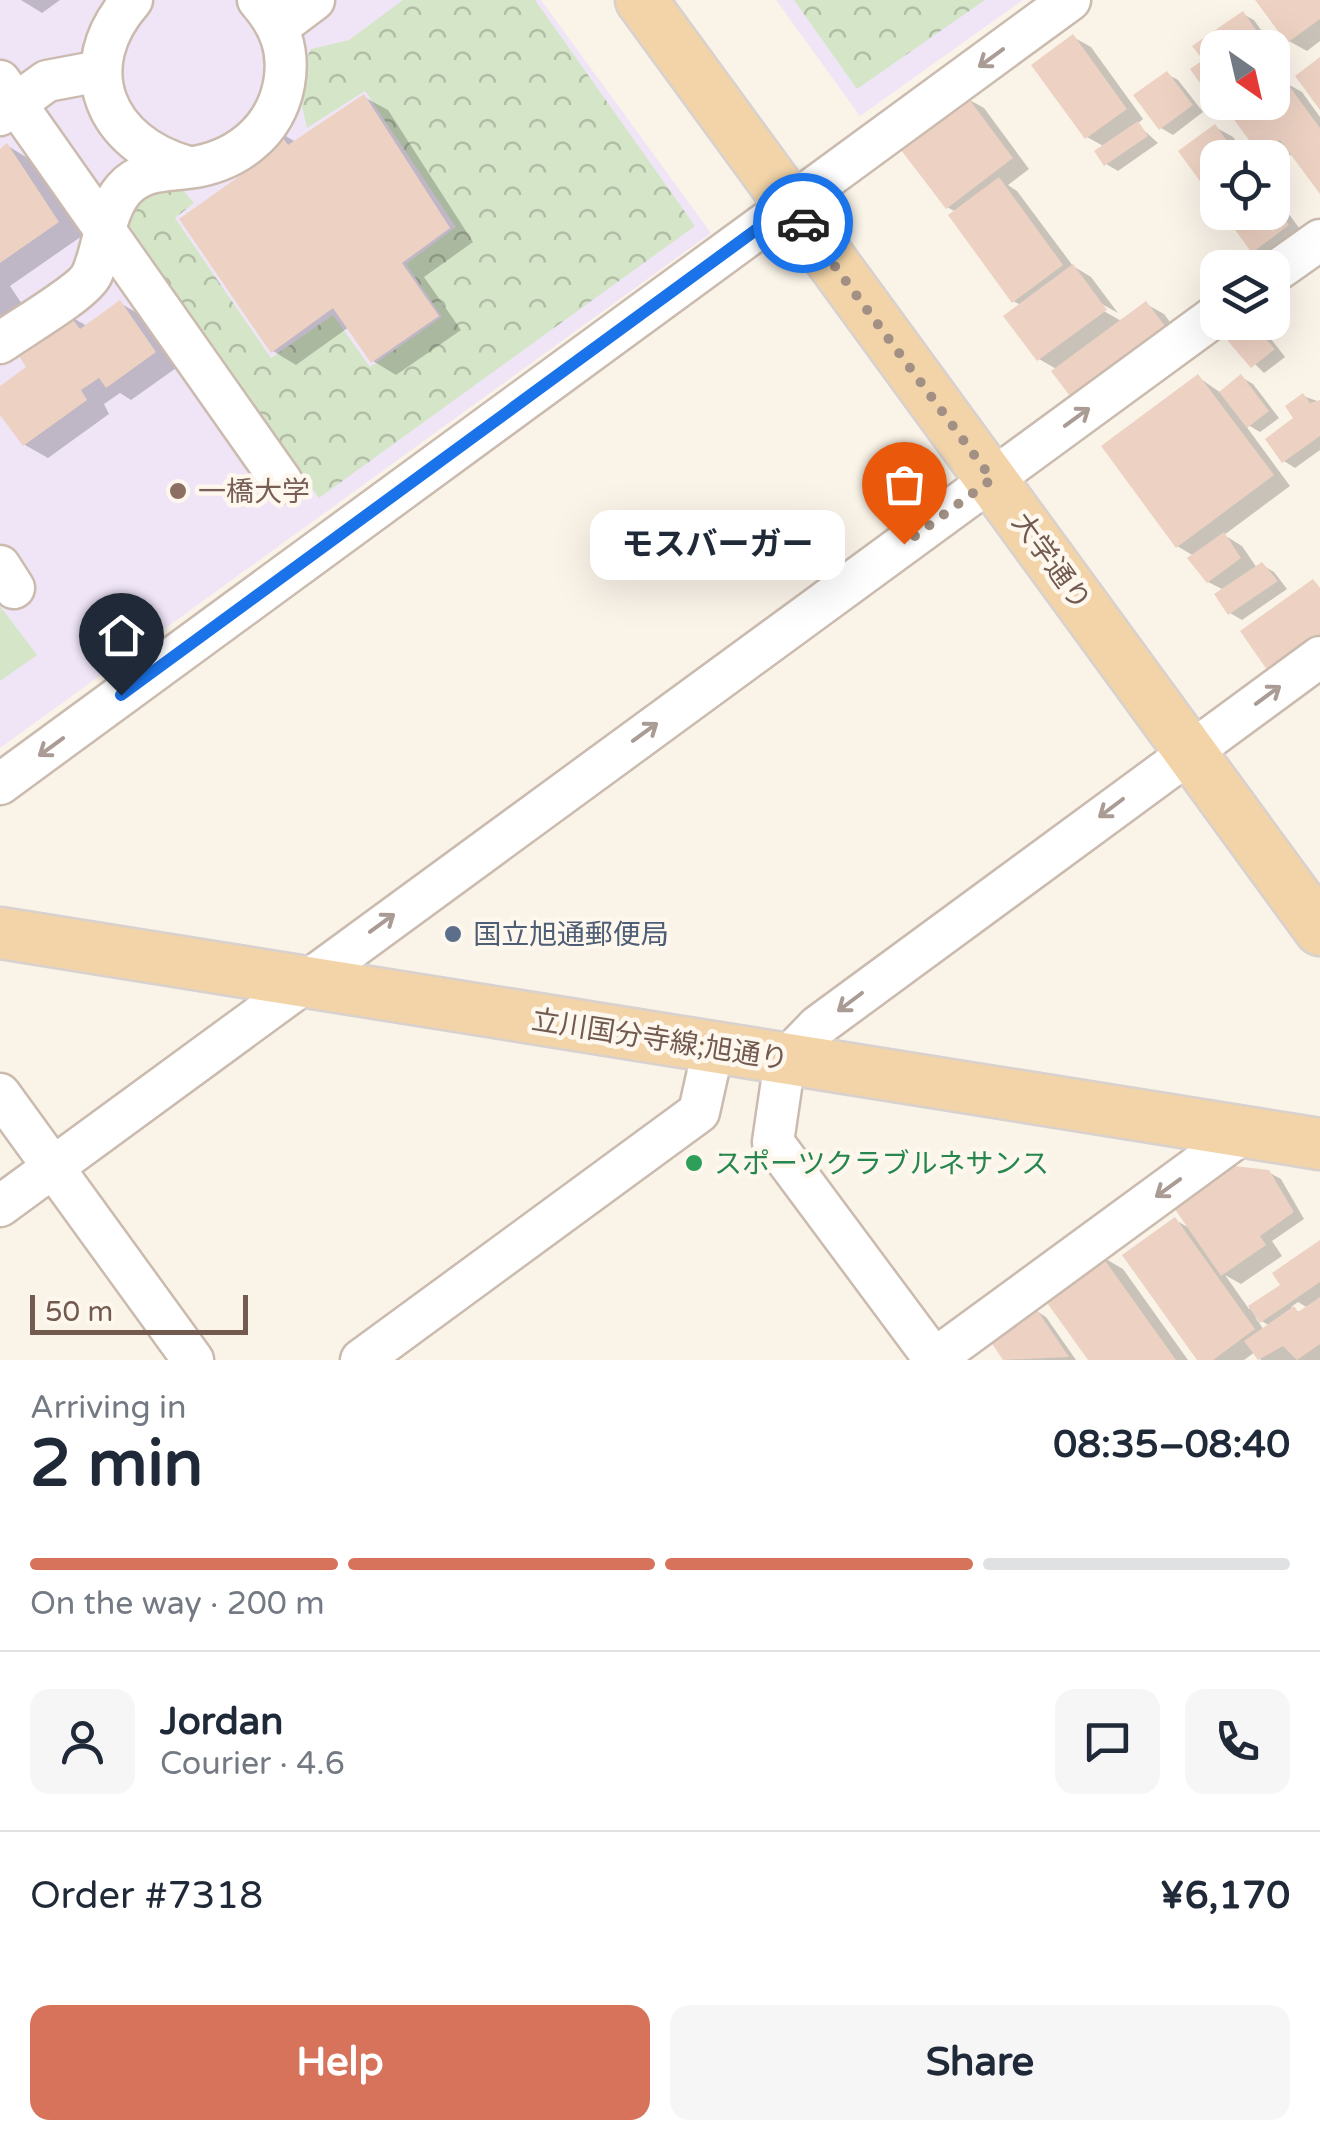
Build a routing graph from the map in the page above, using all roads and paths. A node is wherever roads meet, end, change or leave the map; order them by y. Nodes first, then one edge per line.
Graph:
1 (132, 0) edge
2 (314, 0) edge
3 (641, 0) edge
4 (676, 0) edge
5 (1070, 0) edge
6 (268, 14) edge
7 (100, 71) junction
8 (13, 91) edge
9 (192, 168) junction
10 (802, 196) junction
11 (105, 227) junction
12 (1320, 240) edge
13 (1290, 261) edge
14 (1200, 327) edge
15 (0, 342) edge
16 (1005, 470) junction
17 (282, 482) dead end
18 (1320, 657) edge
19 (1203, 742) junction
20 (0, 784) edge
21 (1320, 877) edge
22 (1320, 930) edge
23 (0, 934) edge
24 (304, 981) junction
25 (713, 1049) junction
26 (786, 1060) junction
27 (0, 1094) edge
28 (1247, 1130) junction
29 (1316, 1141) edge
30 (54, 1167) junction
31 (0, 1206) edge
32 (193, 1360) edge
33 (361, 1360) edge
34 (934, 1360) edge

1 - 7 street
2 - 6 street
3 - 10 main road, 大学通り
4 - 10 main road, 大学通り
5 -> 10 street
6 - 9 street
7 - 8 street
7 - 9 street
8 - 11 street
9 - 11 street
10 - 16 main road, 大学通り
10 -> 20 street
11 - 15 street
11 - 17 street
12 - 13 street
16 -> 14 street
16 - 19 main road, 大学通り
24 -> 16 street
19 -> 18 street
19 - 21 main road, 大学通り
19 - 22 main road, 大学通り
19 -> 26 street
23 - 24 main road, 立川国分寺線;旭通り
24 - 25 main road, 立川国分寺線;旭通り
24 - 30 street
25 - 26 main road, 立川国分寺線;旭通り
25 - 33 street
26 - 28 main road, 立川国分寺線;旭通り
26 - 34 street
27 - 30 street
28 - 29 main road, 立川国分寺線;旭通り
28 -> 34 street
30 - 31 street
30 - 32 street

